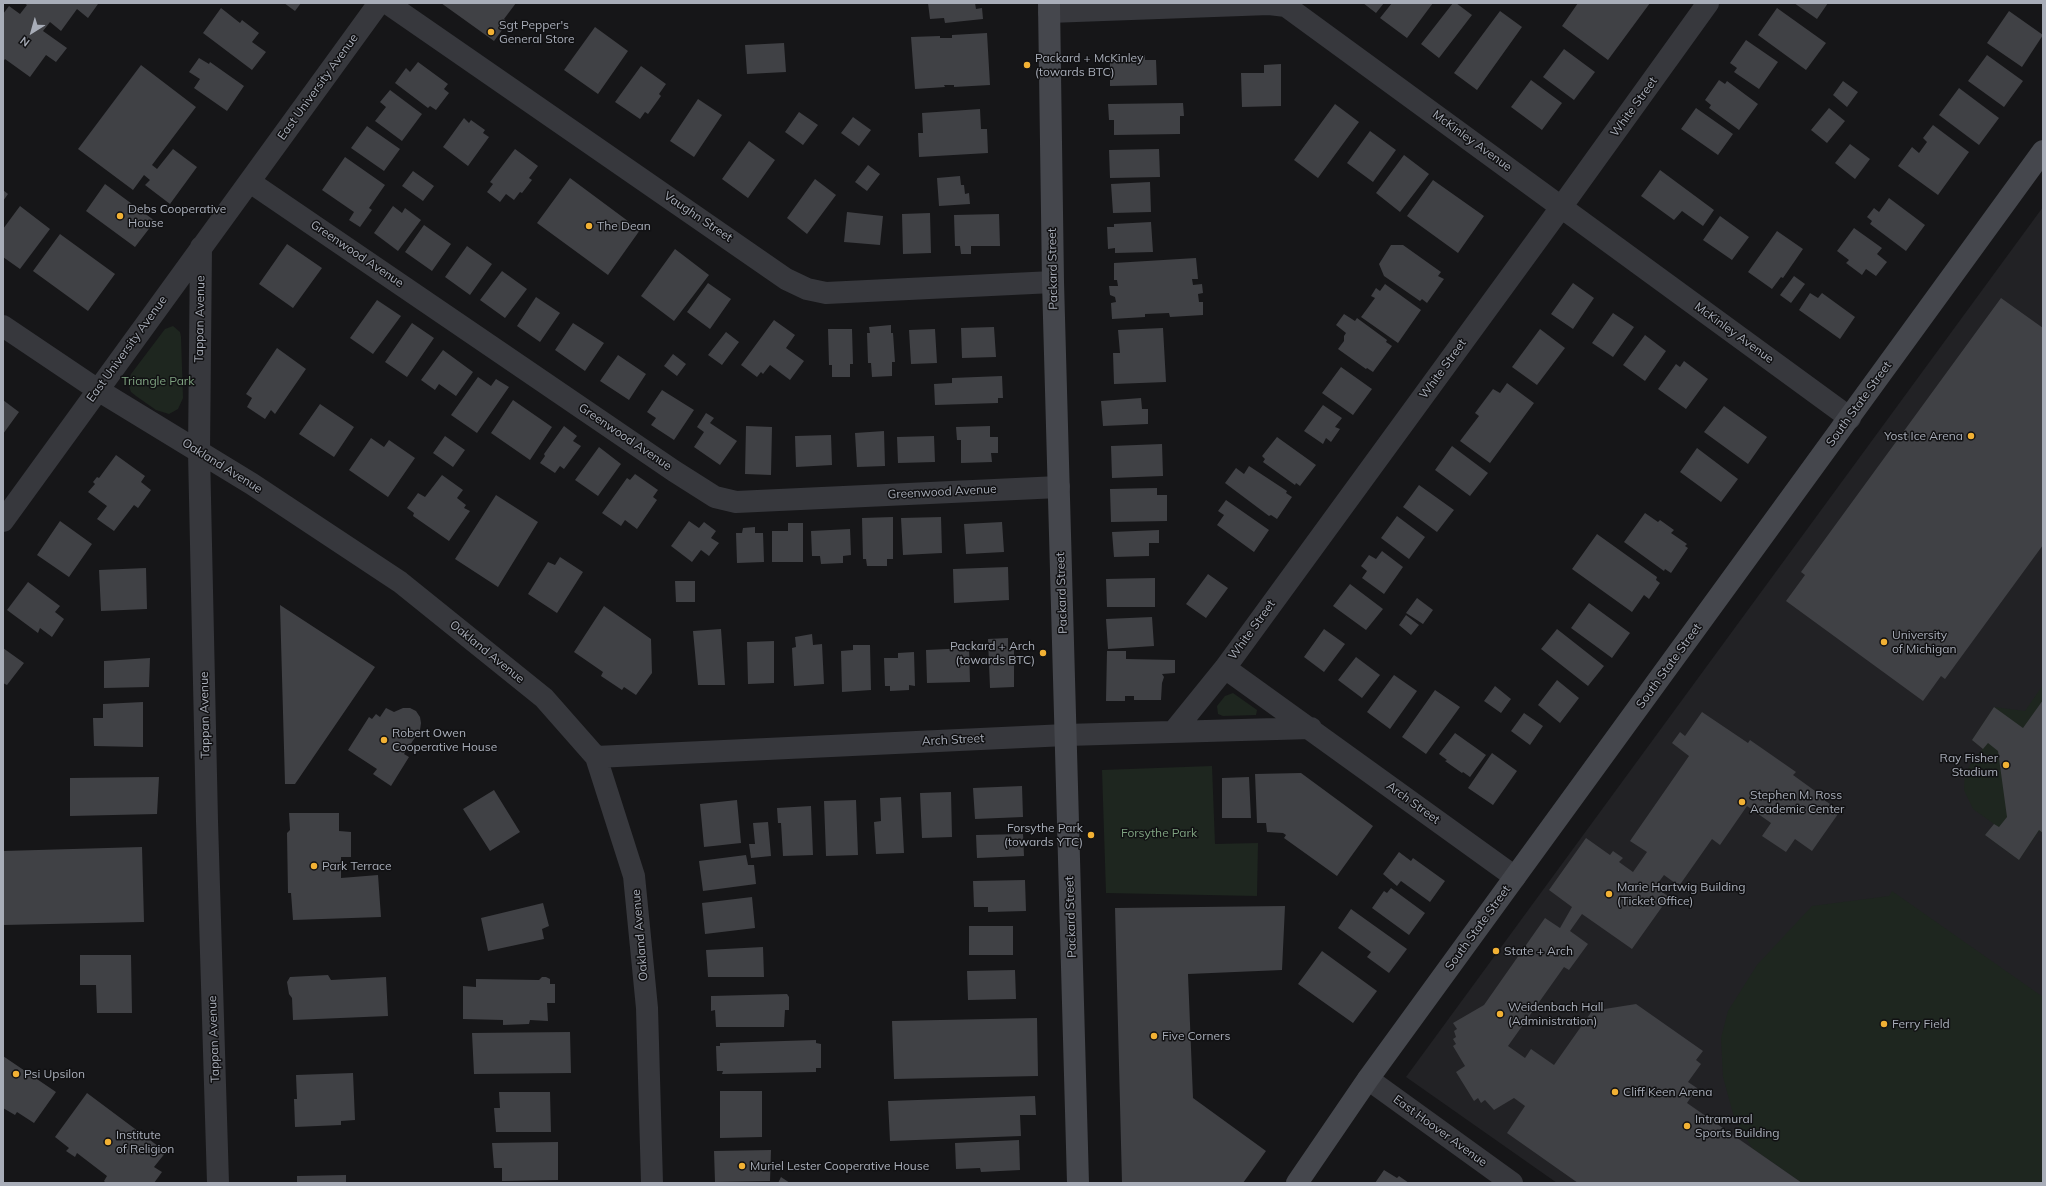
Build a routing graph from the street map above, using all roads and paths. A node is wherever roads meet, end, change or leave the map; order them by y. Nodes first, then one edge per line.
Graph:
1 (379, 3) edge
2 (386, 3) edge
3 (1708, 3) edge
4 (1049, 8) edge
5 (2043, 151) edge
6 (250, 182) junction
7 (1562, 206) junction
8 (201, 247) junction
9 (1053, 282) junction
10 (3, 326) edge
11 (98, 390) junction
12 (1850, 418) junction
13 (199, 452) junction
14 (1059, 487) junction
15 (3, 520) edge
16 (1225, 668) junction
17 (1311, 728) junction
18 (1174, 731) junction
19 (1066, 735) junction
20 (596, 757) junction
21 (1515, 877) junction
22 (1368, 1080) junction
23 (218, 1183) edge
24 (652, 1183) edge
25 (1078, 1183) edge
26 (1297, 1183) edge
27 (1512, 1183) edge

1 - 6 street, East University Avenue
2 - 9 street, Vaughn Street
3 - 7 street, White Street
4 - 7 street, McKinley Avenue
4 - 9 main road, Packard Street
5 - 12 main road, South State Street
6 - 8 street, East University Avenue
6 - 14 street, Greenwood Avenue
7 - 12 street, McKinley Avenue
7 - 16 street, White Street
8 - 11 street, East University Avenue
8 - 13 street, Tappan Avenue
9 - 14 main road, Packard Street
10 - 11 street, Oakland Avenue
11 - 13 street, Oakland Avenue
11 - 15 street, East University Avenue
12 - 21 main road, South State Street
13 - 20 street, Oakland Avenue
13 - 23 street, Tappan Avenue
14 - 19 main road, Packard Street
16 - 17 street, Arch Street
16 - 18 street, White Street
17 - 18 street, Arch Street
17 - 21 street, Arch Street
18 - 19 street, Arch Street
19 - 20 street, Arch Street
19 - 25 main road, Packard Street
20 - 24 street, Oakland Avenue
21 - 22 main road, South State Street
22 - 26 main road, South State Street
22 - 27 street, East Hoover Avenue

